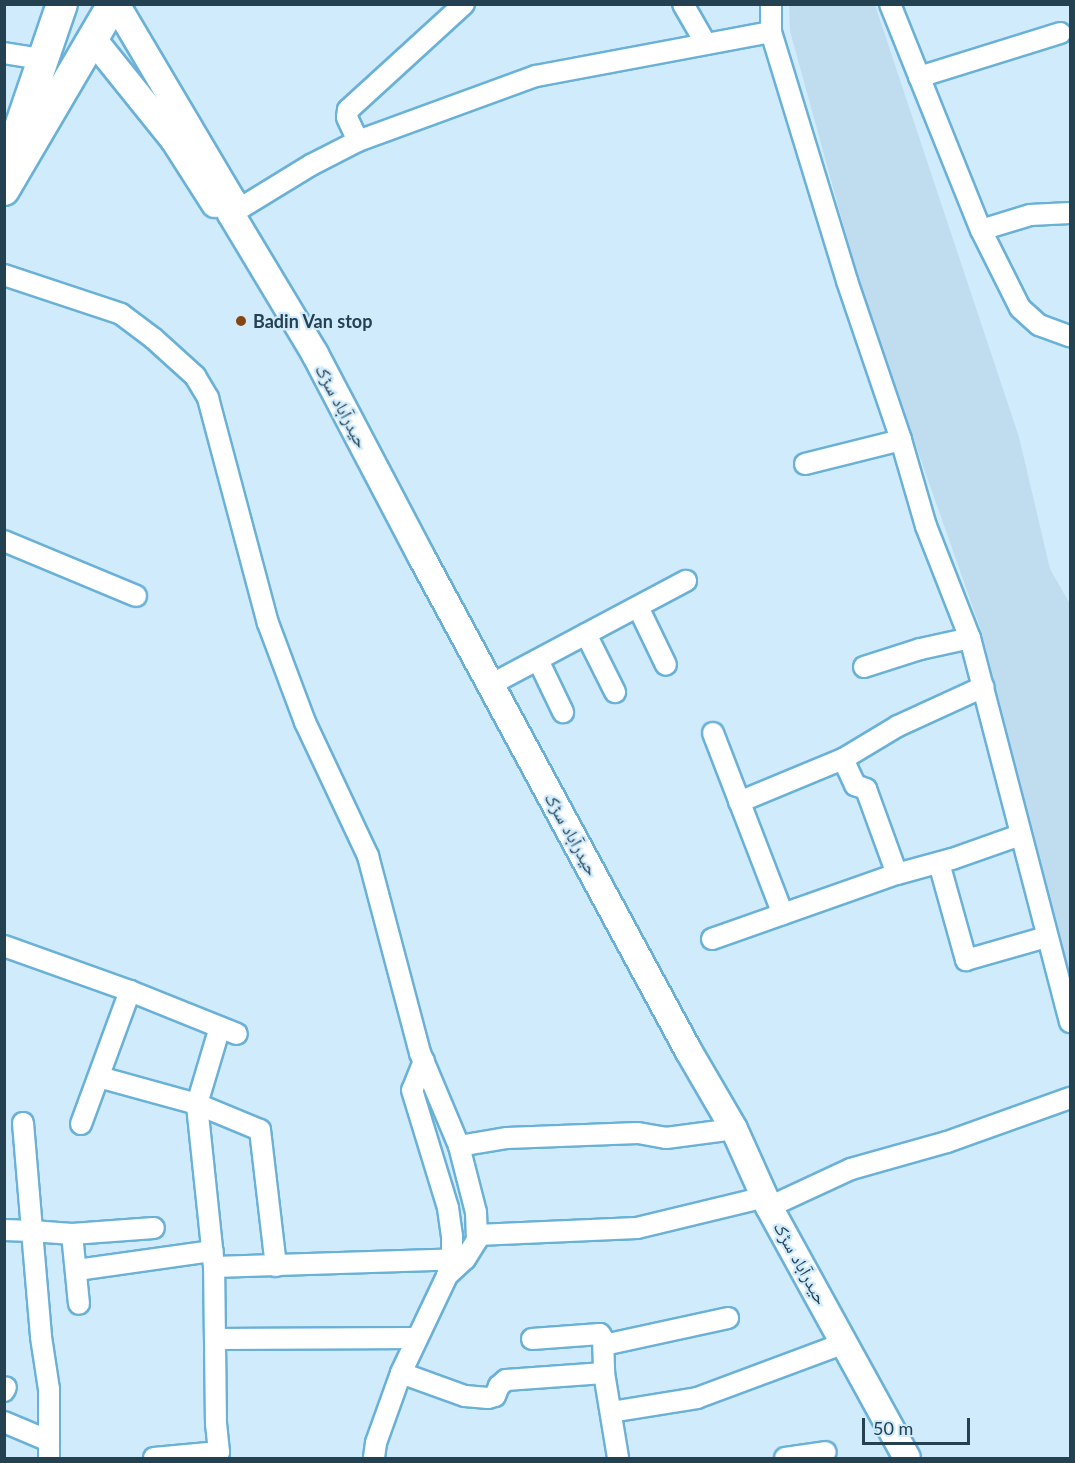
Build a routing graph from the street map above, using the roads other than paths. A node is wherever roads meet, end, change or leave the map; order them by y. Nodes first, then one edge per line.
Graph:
1 (62, 4) edge
2 (74, 4) edge
3 (115, 4) edge
4 (464, 4) edge
5 (683, 4) edge
6 (771, 4) edge
7 (890, 4) edge
8 (771, 32) junction
9 (1060, 33) dead end
10 (92, 38) junction
11 (706, 44) junction
12 (4, 53) edge
13 (42, 59) junction
14 (919, 77) junction
15 (358, 141) junction
16 (4, 173) edge
17 (4, 190) edge
18 (1071, 213) edge
19 (231, 214) junction
20 (981, 230) junction
21 (4, 275) edge
22 (1071, 336) edge
23 (901, 440) junction
24 (805, 464) dead end
25 (4, 541) edge
26 (687, 581) dead end
27 (136, 596) dead end
28 (638, 607) junction
29 (586, 634) junction
30 (970, 638) junction
31 (537, 660) junction
32 (666, 665) dead end
33 (864, 667) dead end
34 (490, 685) junction
35 (983, 687) junction
36 (615, 692) dead end
37 (563, 712) dead end
38 (714, 733) dead end
39 (843, 759) junction
40 (739, 802) junction
41 (1020, 835) junction
42 (939, 863) junction
43 (897, 874) junction
44 (783, 914) junction
45 (1047, 937) junction
46 (712, 939) dead end
47 (4, 946) edge
48 (130, 991) junction
49 (1071, 1022) edge
50 (424, 1061) junction
51 (99, 1077) junction
52 (1071, 1098) edge
53 (197, 1104) junction
54 (23, 1123) dead end
55 (81, 1124) dead end
56 (734, 1129) junction
57 (459, 1146) junction
58 (767, 1202) junction
59 (154, 1228) dead end
60 (4, 1230) edge
61 (32, 1231) junction
62 (72, 1234) junction
63 (477, 1235) junction
64 (213, 1259) junction
65 (454, 1265) junction
66 (276, 1266) junction
67 (77, 1270) junction
68 (80, 1304) dead end
69 (728, 1318) dead end
70 (417, 1338) junction
71 (215, 1339) junction
72 (532, 1339) dead end
73 (845, 1343) junction
74 (604, 1345) junction
75 (401, 1373) junction
76 (604, 1373) junction
77 (611, 1412) junction
78 (4, 1422) edge
79 (49, 1450) edge
80 (826, 1452) dead end
81 (217, 1455) edge
82 (154, 1458) edge
83 (374, 1458) edge
84 (618, 1458) edge
85 (785, 1458) edge
86 (907, 1458) edge

1 - 13 highway
2 - 10 highway, حیدرآباد سڑک
3 - 10 highway
3 - 19 main road, حیدرآباد سڑک
4 - 15 street
5 - 11 street
6 - 8 street
7 - 14 street
8 - 11 street
8 - 23 street
9 - 14 street
10 - 17 highway
10 - 19 main road, حیدرآباد سڑک
11 - 15 street
12 - 13 street
13 - 16 highway
14 - 20 street
15 - 19 street
18 - 20 street
19 - 34 main road, حیدرآباد سڑک
20 - 22 street
21 - 50 street
23 - 24 street
23 - 30 street
25 - 27 street
26 - 28 street
28 - 29 street
28 - 32 street
29 - 31 street
29 - 36 street
30 - 33 street
30 - 35 street
31 - 34 street
31 - 37 street
34 - 56 main road, حیدرآباد سڑک
35 - 39 street
35 - 41 street
38 - 40 street
39 - 40 street
39 - 43 street
40 - 44 street
41 - 42 street
41 - 45 street
42 - 43 street
42 - 45 street
43 - 44 street
44 - 46 street
45 - 49 street
47 - 48 street
48 - 51 street
48 - 53 street
50 - 57 street
50 - 65 street
51 - 53 street
51 - 55 street
52 - 58 street
53 - 64 street
53 - 66 street
54 - 61 street
56 - 57 street
56 - 58 main road, حیدرآباد سڑک
57 - 63 street
58 - 63 street
58 - 73 main road, حیدرآباد سڑک
59 - 62 street
60 - 61 street
61 - 62 street
61 - 79 street
62 - 67 street
63 - 65 street
64 - 66 street
64 - 67 street
64 - 71 street
65 - 66 street
65 - 70 street
67 - 68 street
69 - 74 street
70 - 71 street
70 - 75 street
71 - 81 street
72 - 74 street
73 - 77 street
73 - 86 main road, حیدرآباد سڑک
74 - 76 street
75 - 76 street
75 - 83 street
76 - 77 street
77 - 84 street
78 - 79 street
80 - 85 street
81 - 82 street

